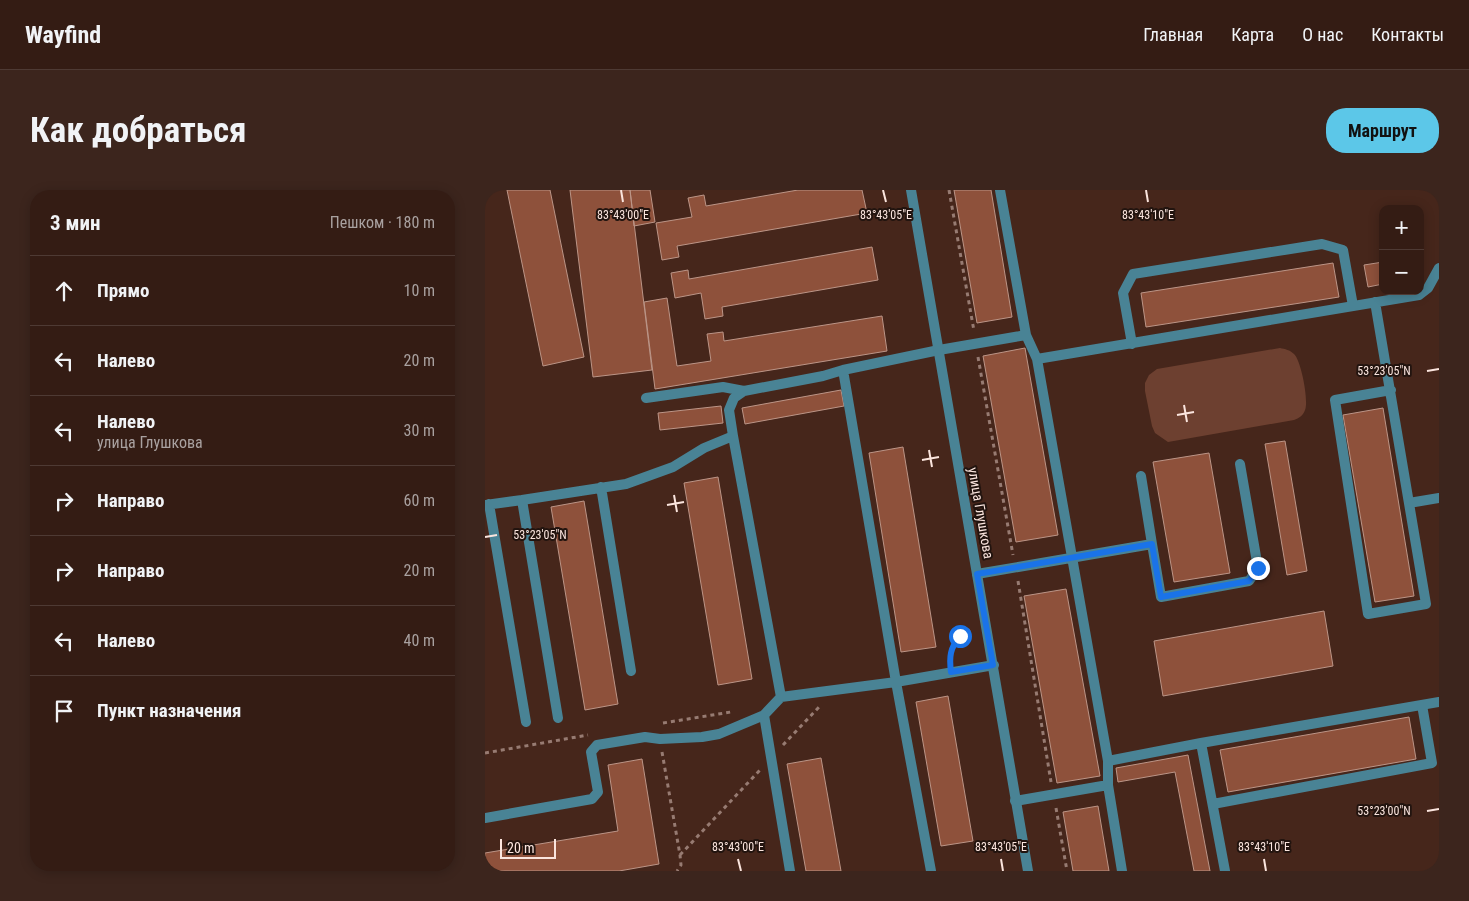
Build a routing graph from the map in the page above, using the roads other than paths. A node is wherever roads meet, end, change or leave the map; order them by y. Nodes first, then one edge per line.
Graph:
1 (911, 190) edge
2 (1000, 190) edge
3 (1439, 268) edge
4 (1375, 302) junction
5 (1353, 306) junction
6 (1026, 336) junction
7 (1132, 344) junction
8 (939, 350) junction
9 (1037, 359) junction
10 (843, 370) junction
11 (1391, 390) junction
12 (744, 391) junction
13 (646, 398) dead end
14 (733, 436) junction
15 (1240, 464) dead end
16 (1141, 476) dead end
17 (601, 487) junction
18 (1439, 498) edge
19 (522, 500) junction
20 (1409, 503) junction
21 (487, 505) edge
22 (1152, 544) junction
23 (1071, 558) junction
24 (977, 574) junction
25 (993, 665) junction
26 (631, 671) dead end
27 (896, 682) junction
28 (781, 696) junction
29 (1439, 702) edge
30 (1423, 705) junction
31 (764, 715) junction
32 (557, 718) dead end
33 (526, 722) dead end
34 (1201, 743) junction
35 (1109, 761) junction
36 (1108, 785) junction
37 (1015, 801) junction
38 (1213, 804) junction
39 (485, 818) edge
40 (790, 871) edge
41 (931, 871) edge
42 (1028, 871) edge
43 (1122, 871) edge
44 (1225, 871) edge

1 - 8 street, улица Глушкова
2 - 6 street
3 - 4 street
4 - 5 street
4 - 11 street
5 - 7 street
5 - 7 street
6 - 8 street
6 - 9 street
7 - 9 street
8 - 10 street
8 - 24 street, улица Глушкова
9 - 23 street
10 - 12 street
10 - 27 street
11 - 20 street
11 - 20 street
12 - 13 street
12 - 14 street
14 - 17 street
14 - 28 street
15 - 22 street
16 - 22 street
17 - 19 street
17 - 26 street
18 - 20 street
19 - 21 street
19 - 32 street
21 - 33 street
22 - 23 street
23 - 24 street
23 - 35 street
24 - 25 street, улица Глушкова
25 - 27 street
25 - 37 street, улица Глушкова
27 - 28 street
27 - 41 street
28 - 31 street
29 - 30 street
30 - 34 street
30 - 38 street
31 - 39 street
31 - 40 street
34 - 35 street
34 - 38 street
35 - 36 street
36 - 37 street
36 - 43 street
37 - 42 street, улица Глушкова
38 - 44 street

